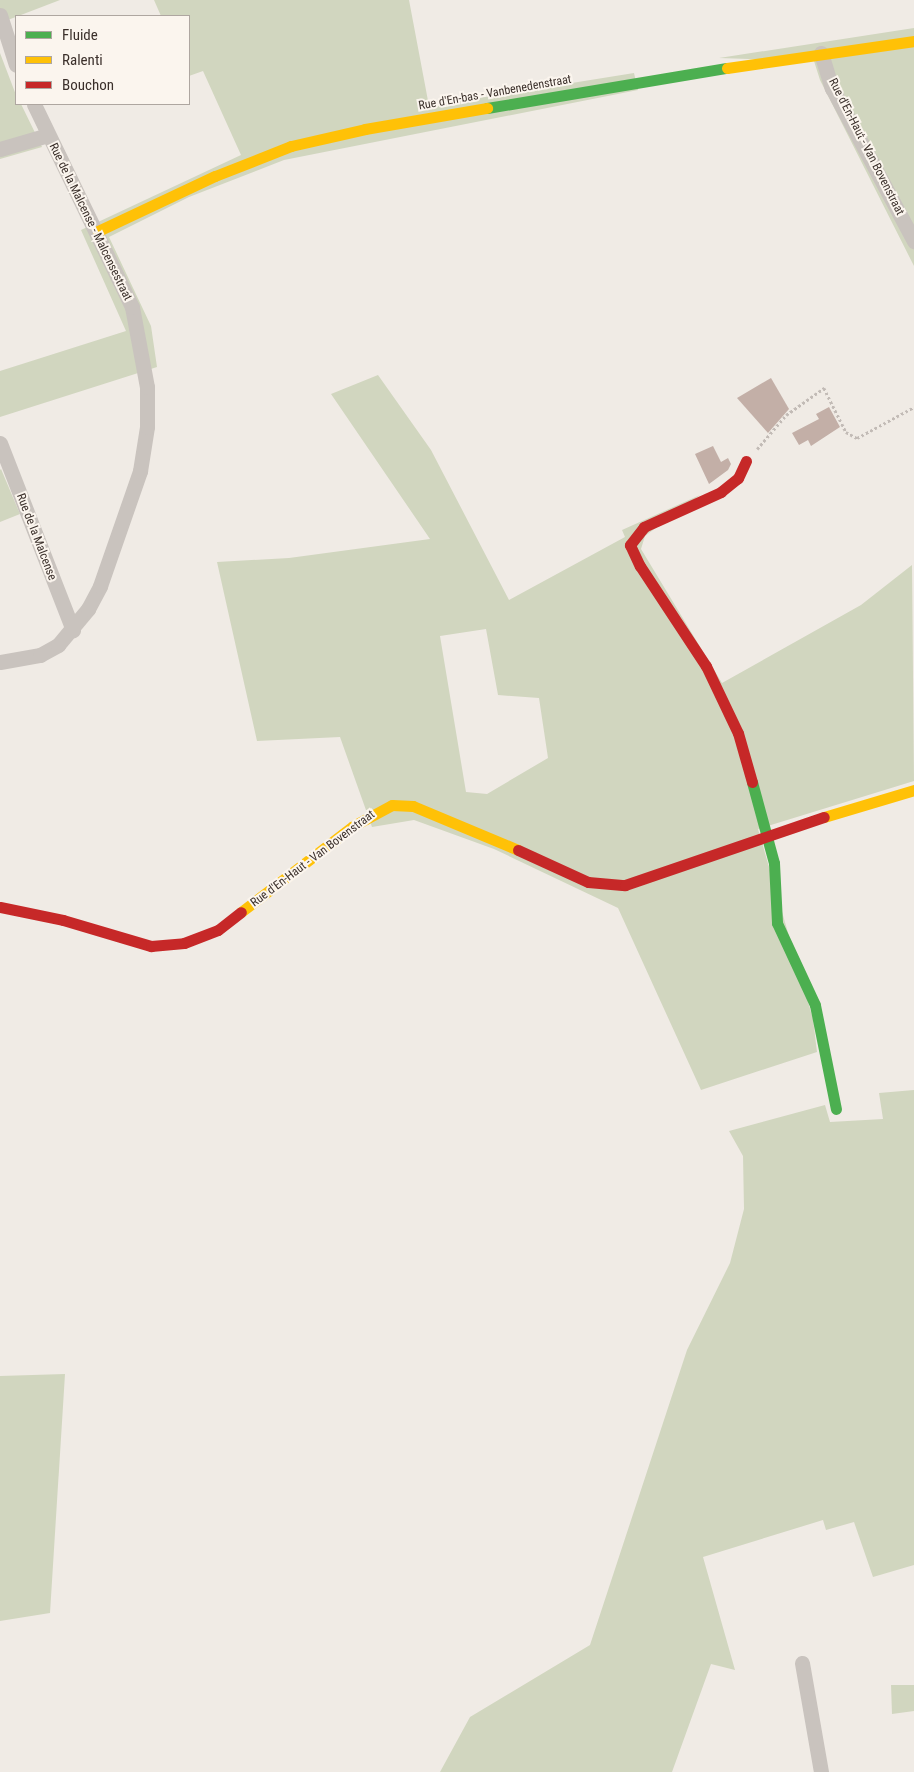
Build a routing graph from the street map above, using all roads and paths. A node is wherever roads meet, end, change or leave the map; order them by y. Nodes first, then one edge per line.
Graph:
1 (0, 15) edge
2 (914, 41) edge
3 (820, 52) junction
4 (15, 63) edge
5 (34, 105) edge
6 (48, 135) junction
7 (0, 149) edge
8 (98, 231) junction
9 (914, 241) edge
10 (914, 407) edge
11 (0, 443) edge
12 (746, 461) joint
13 (73, 630) junction
14 (0, 662) edge
15 (914, 790) edge
16 (765, 835) junction
17 (0, 907) edge
18 (836, 1109) dead end
19 (802, 1663) dead end
20 (821, 1772) edge

1 - 4 street
2 - 3 street, Rue d'En-bas - Vanbenedenstraat
3 - 8 street, Rue d'En-bas - Vanbenedenstraat
3 - 9 street, Rue d'En-Haut - Van Bovenstraat
5 - 6 street, Rue de la Malcense - Malcensestraat
6 - 7 street, Rue de la Malcense - Malcensestraat
6 - 8 street, Rue de la Malcense - Malcensestraat
8 - 13 street, Rue de la Malcense - Malcensestraat
10 - 12 path
11 - 13 street, Rue de la Malcense
12 - 16 street
13 - 14 street, Rue de la Malcense - Malcensestraat
15 - 16 street, Rue d'En-Haut - Van Bovenstraat
16 - 17 street, Rue d'En-Haut - Van Bovenstraat
16 - 18 street
19 - 20 street

